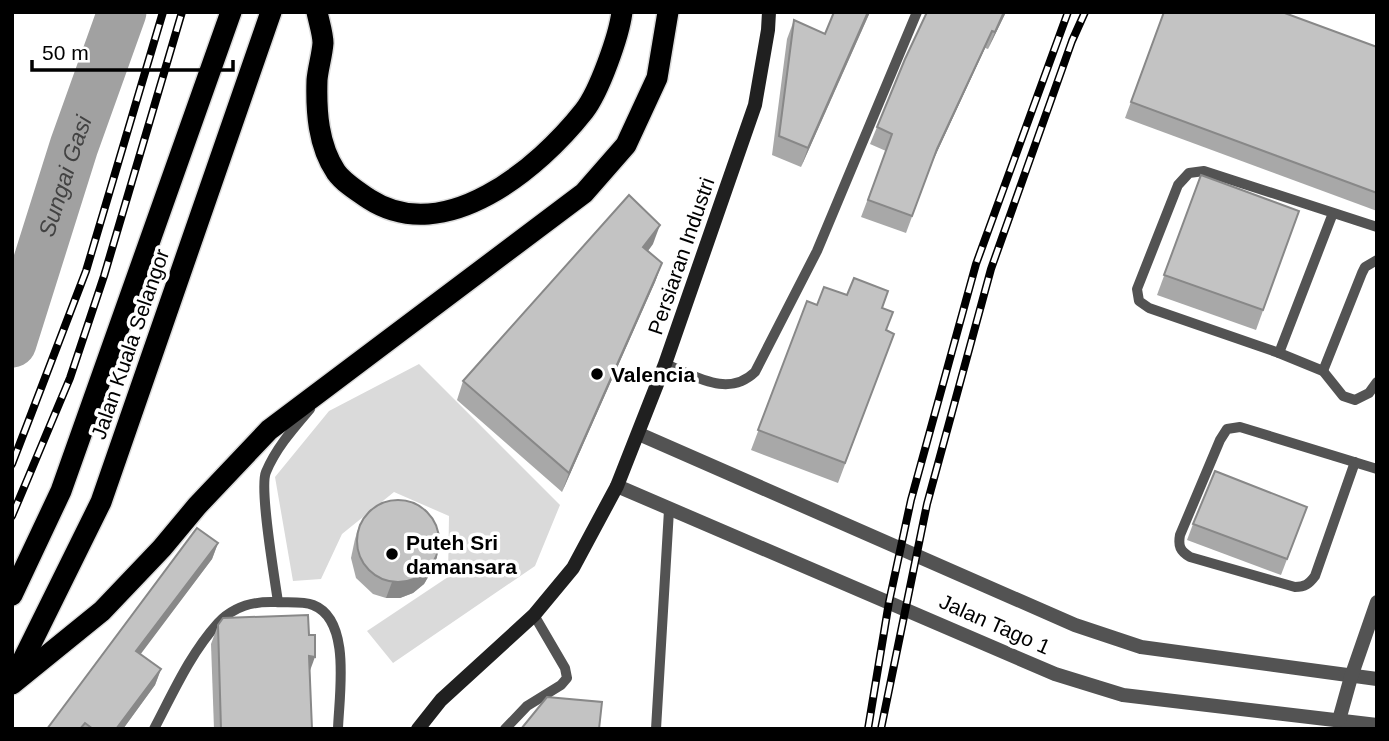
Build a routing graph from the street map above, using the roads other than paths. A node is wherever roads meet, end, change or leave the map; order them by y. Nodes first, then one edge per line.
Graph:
1 (231, 12) edge
2 (271, 12) edge
3 (317, 12) edge
4 (622, 12) edge
5 (668, 12) edge
6 (769, 12) edge
7 (917, 12) edge
8 (1333, 213) junction
9 (1377, 228) edge
10 (1377, 260) edge
11 (1279, 352) junction
12 (665, 364) junction
13 (1323, 371) junction
14 (332, 383) junction
15 (1377, 383) edge
16 (639, 434) junction
17 (1355, 462) junction
18 (1377, 469) edge
19 (617, 486) junction
20 (669, 510) junction
21 (12, 596) edge
22 (278, 602) junction
23 (1377, 602) edge
24 (534, 615) junction
25 (1351, 677) junction
26 (1377, 680) edge
27 (12, 683) edge
28 (1339, 720) junction
29 (1377, 725) edge
30 (154, 729) edge
31 (338, 729) edge
32 (418, 729) edge
33 (505, 729) edge
34 (656, 729) edge

1 - 21 highway, Jalan Kuala Selangor
2 - 27 highway, Jalan Kuala Selangor
3 - 4 highway
5 - 14 highway
6 - 12 street, Persiaran Industri
7 - 12 lane
8 - 9 lane
8 - 11 lane
8 - 11 lane
10 - 13 lane
11 - 13 lane
12 - 16 street, Persiaran Industri
13 - 15 lane
14 - 22 lane
14 - 27 highway
16 - 19 street, Persiaran Industri
16 - 25 street, Jalan Tago 1
17 - 17 lane
17 - 18 lane
19 - 20 street, Jalan Tago 1
19 - 24 street, Persiaran Industri
20 - 28 street, Jalan Tago 1
20 - 34 lane
22 - 30 lane
22 - 31 lane
23 - 25 street
24 - 32 street, Persiaran Industri
24 - 33 lane
25 - 26 street, Jalan Tago 1
25 - 28 street
28 - 29 street, Jalan Tago 1

